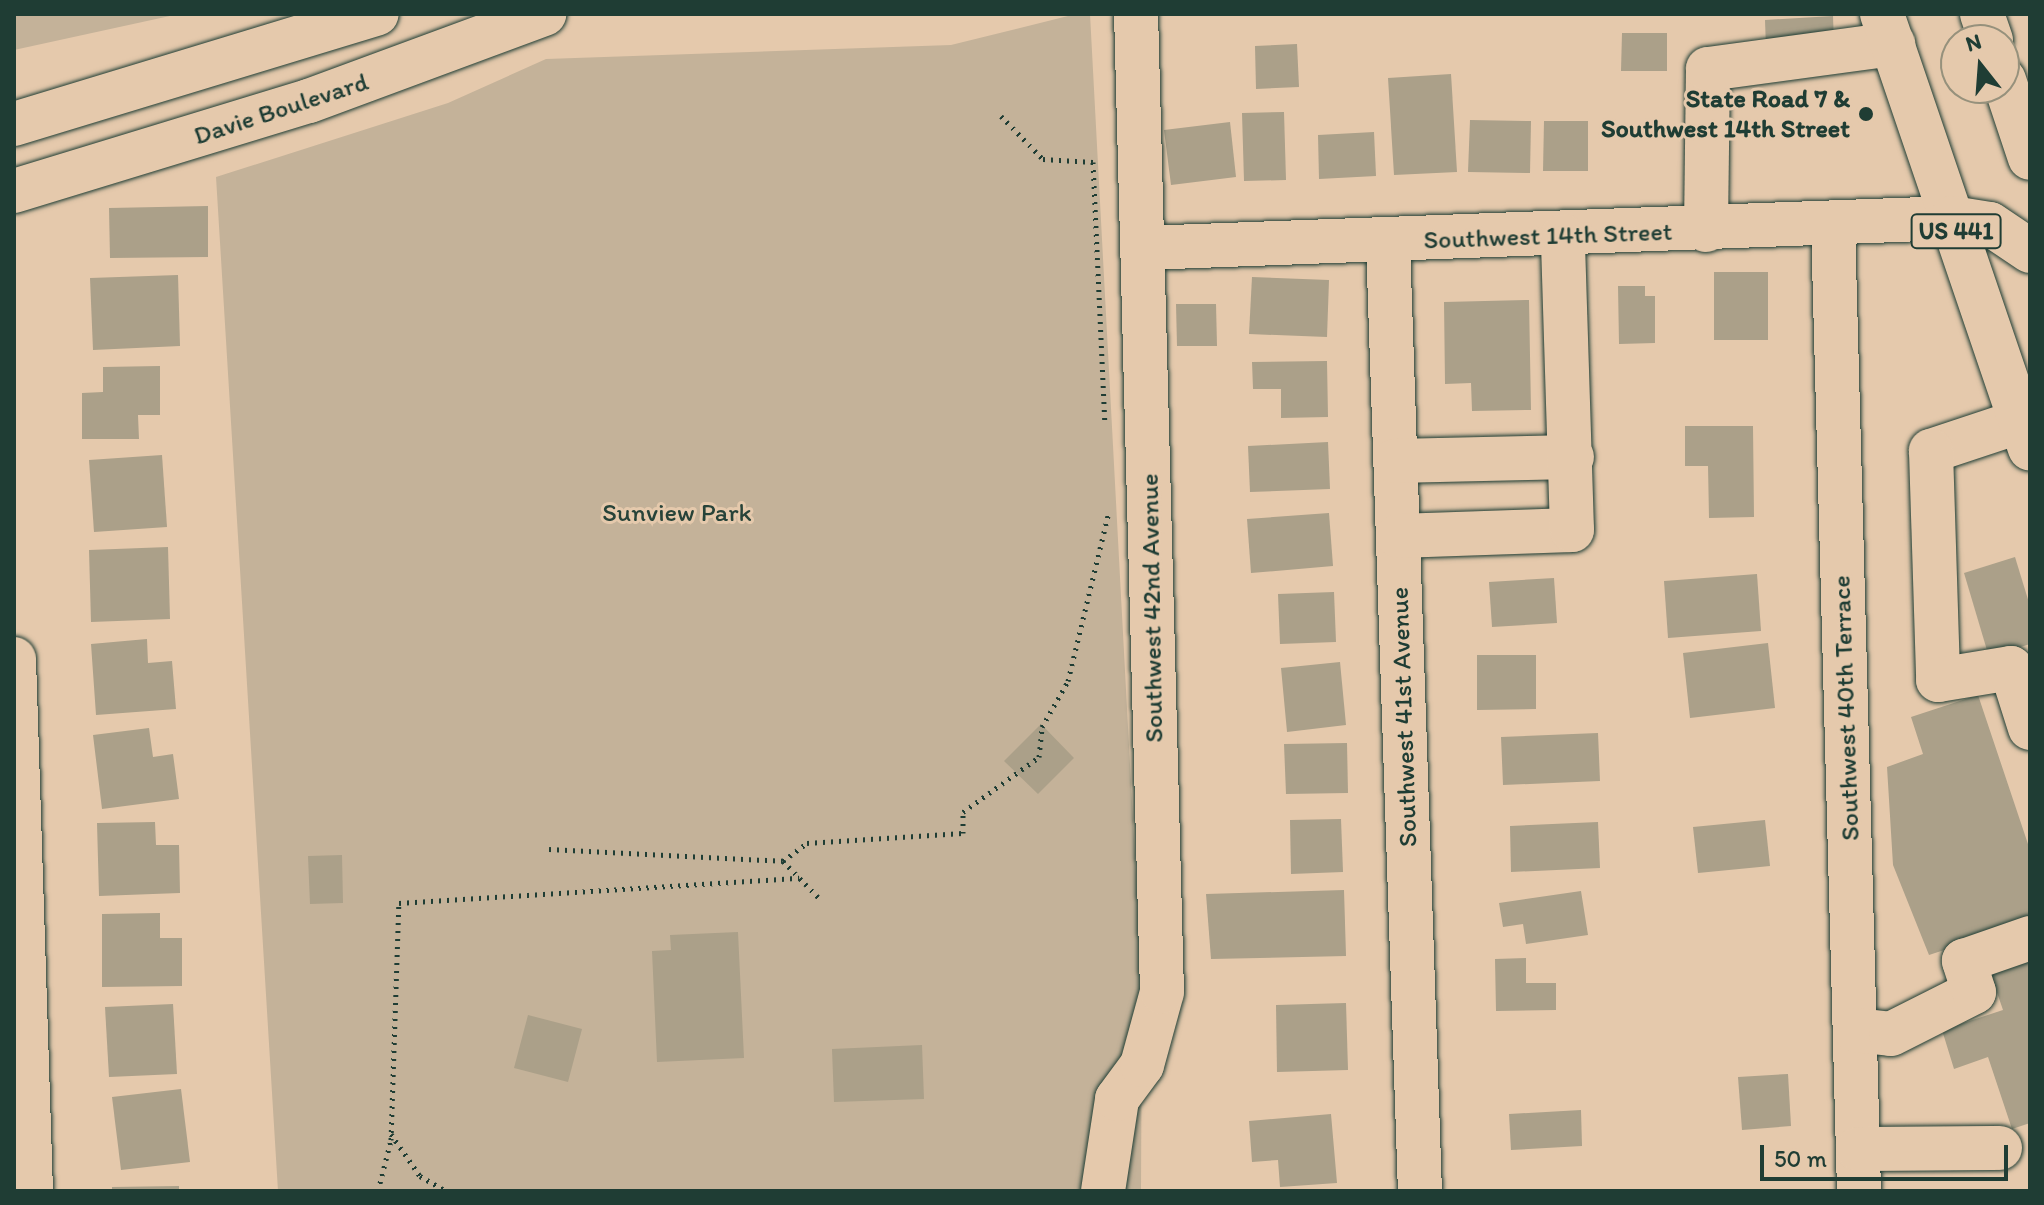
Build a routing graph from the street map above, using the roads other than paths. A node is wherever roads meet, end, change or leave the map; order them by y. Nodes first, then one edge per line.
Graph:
1 (377, 14) edge
2 (544, 14) edge
3 (1136, 14) edge
4 (1888, 29) edge
5 (2018, 104) edge
6 (14, 124) edge
7 (2030, 158) edge
8 (14, 191) edge
9 (1952, 218) junction
10 (1833, 224) junction
11 (1706, 230) junction
12 (1563, 236) junction
13 (1388, 243) junction
14 (1144, 248) junction
15 (2030, 251) edge
16 (2026, 434) edge
17 (1572, 457) junction
18 (1395, 461) junction
19 (1398, 536) junction
20 (14, 659) edge
21 (2020, 664) edge
22 (2030, 728) edge
23 (2030, 938) edge
24 (1855, 1030) junction
25 (2000, 1148) dead end
26 (1858, 1170) edge
27 (31, 1191) edge
28 (1103, 1191) edge
29 (1420, 1191) edge

1 - 6 street
2 - 8 street, Davie Boulevard
3 - 14 street, Southwest 42nd Avenue
4 - 9 street, US 441
4 - 11 street
5 - 7 street
9 - 10 street, Southwest 14th Street
9 - 15 street, Southwest 14th Street
9 - 16 street, US 441
10 - 11 street, Southwest 14th Street
10 - 24 street, Southwest 40th Terrace
11 - 12 street, Southwest 14th Street
12 - 13 street, Southwest 14th Street
12 - 17 street
13 - 14 street, Southwest 14th Street
13 - 18 street, Southwest 41st Avenue
14 - 28 street, Southwest 42nd Avenue
16 - 21 street
17 - 18 street
17 - 19 street
18 - 19 street, Southwest 41st Avenue
19 - 29 street, Southwest 41st Avenue
20 - 27 street
21 - 22 street
23 - 24 street
24 - 26 street, Southwest 40th Terrace
25 - 26 street

